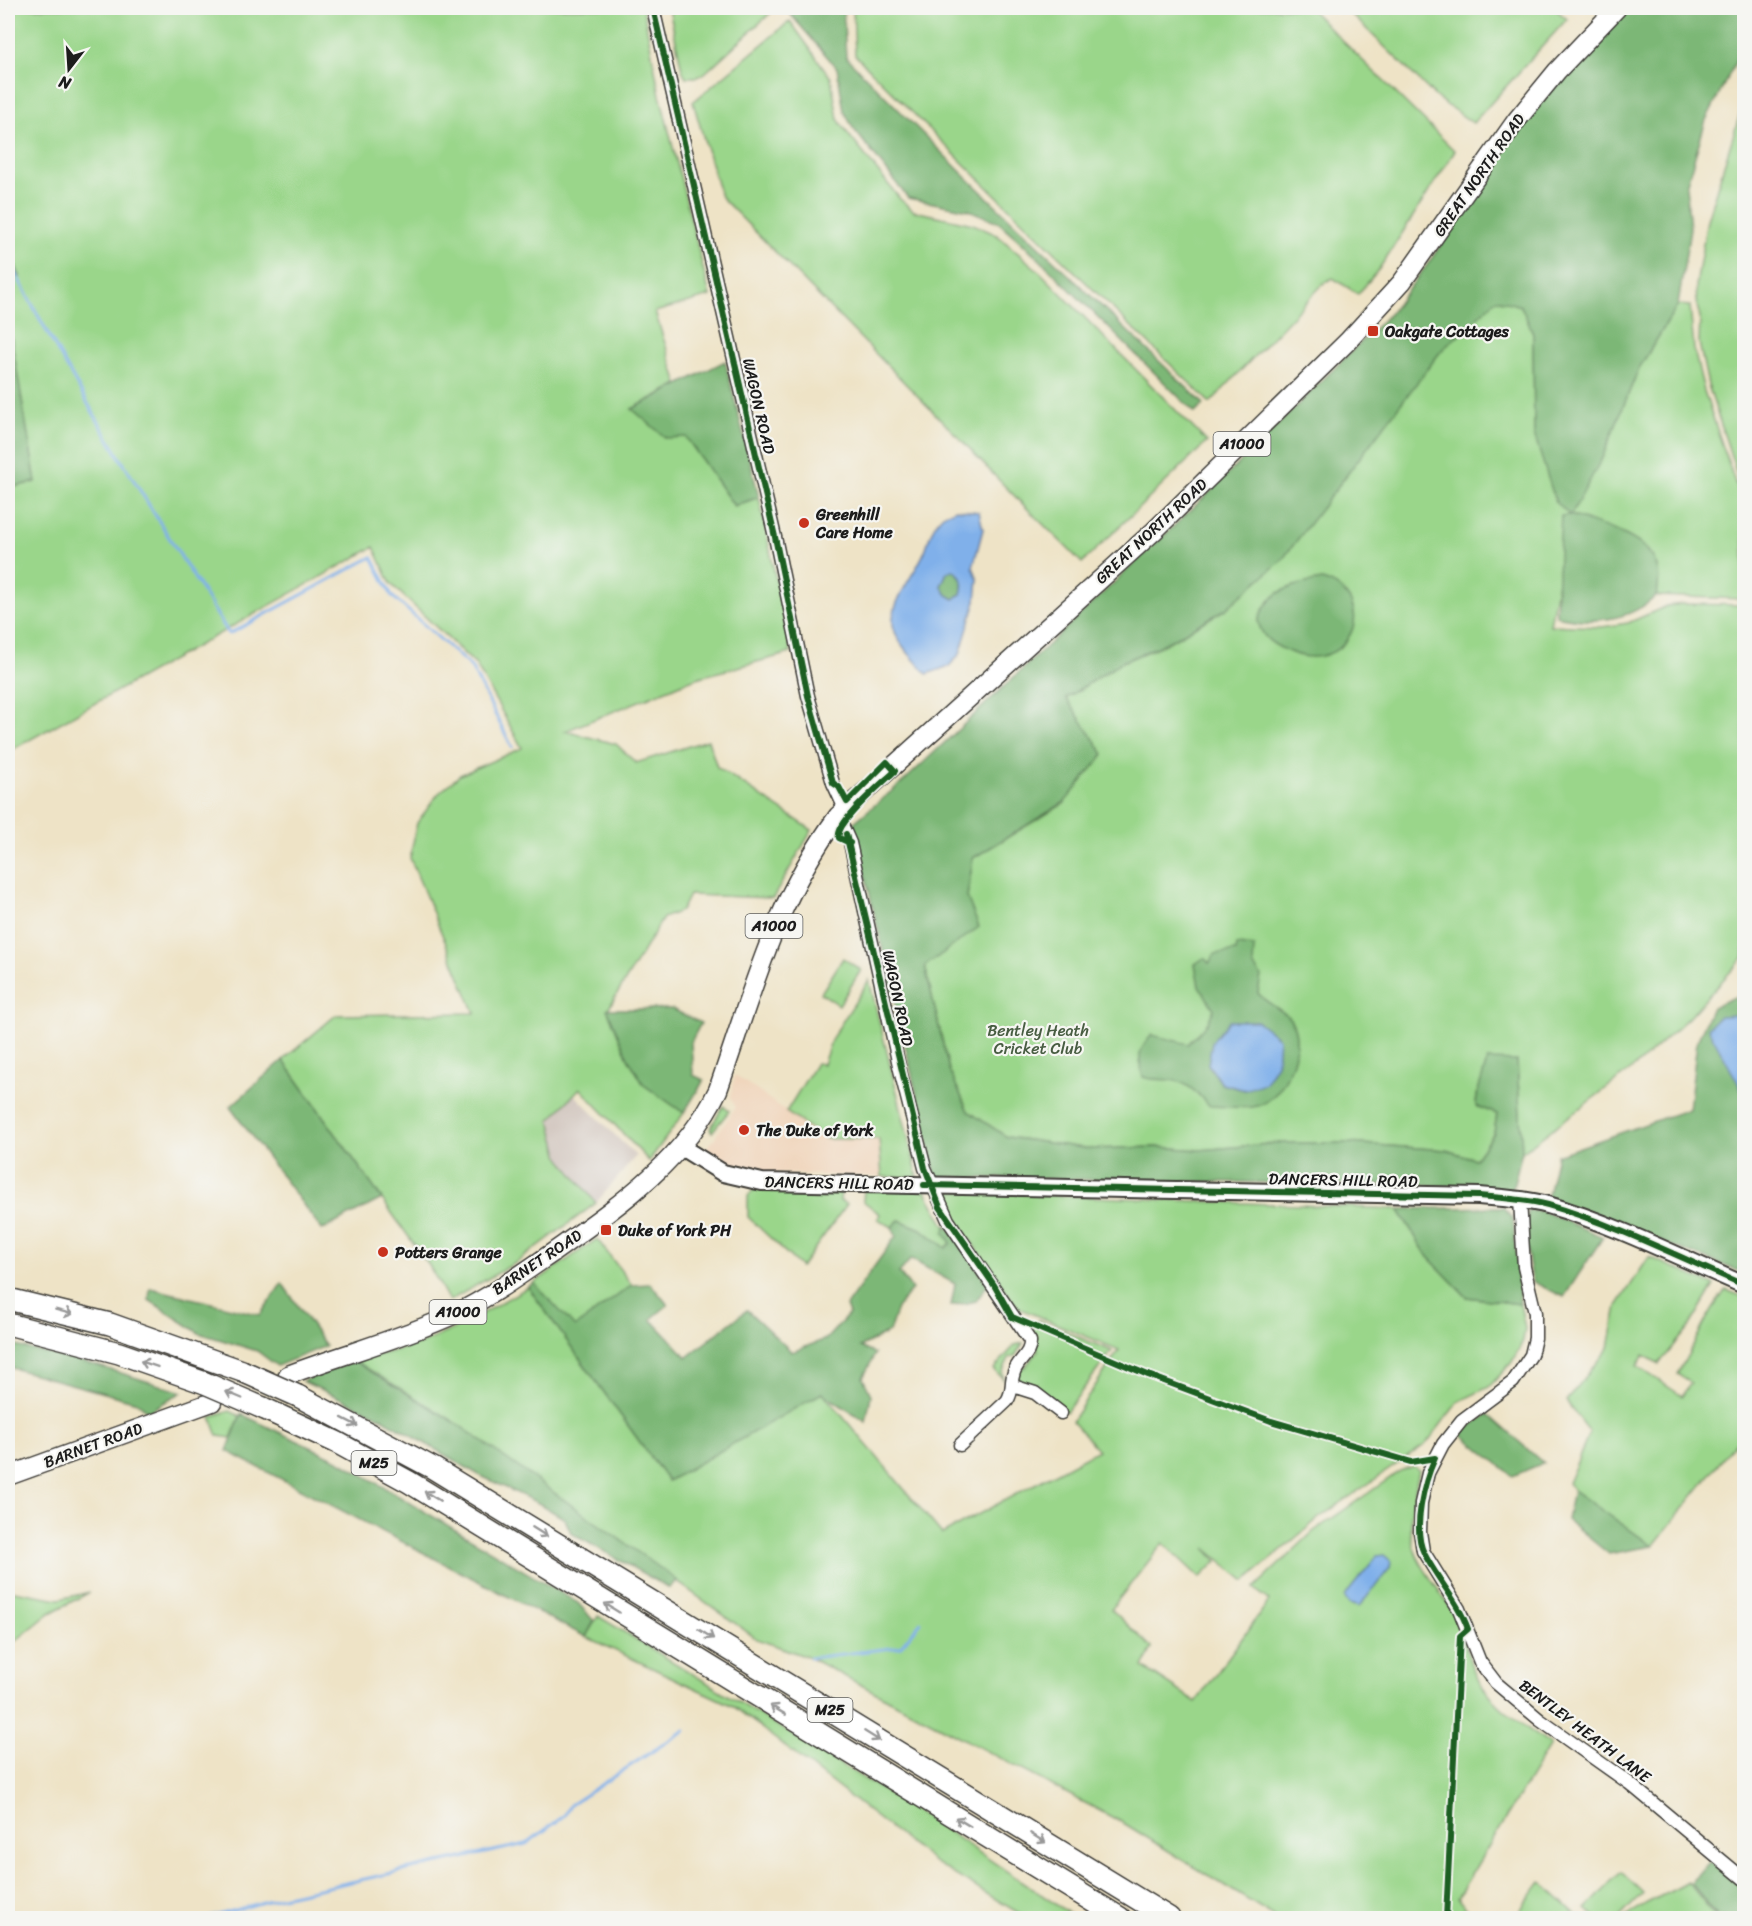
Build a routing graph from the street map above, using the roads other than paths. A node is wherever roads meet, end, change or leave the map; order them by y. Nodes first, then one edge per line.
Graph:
1 (653, 8) edge
2 (1617, 8) edge
3 (842, 813) junction
4 (822, 838) joint
5 (681, 1147) junction
6 (932, 1185) junction
7 (1521, 1200) junction
8 (1744, 1285) edge
9 (8, 1299) edge
10 (8, 1324) edge
11 (288, 1375) dead end
12 (1013, 1386) junction
13 (208, 1393) junction
14 (1061, 1413) dead end
15 (960, 1445) dead end
16 (8, 1476) edge
17 (1744, 1879) edge
18 (1120, 1918) edge
19 (1169, 1918) edge

1 - 3 street, WAGON ROAD
2 - 3 main road, GREAT NORTH ROAD / A1000
3 - 4 main road, GREAT NORTH ROAD / A1000
3 - 6 street, WAGON ROAD
4 - 5 main road, BARNET ROAD / A1000
5 - 6 street, DANCERS HILL ROAD
5 - 11 main road, BARNET ROAD / A1000
6 - 7 street, DANCERS HILL ROAD
6 - 12 street, WAGON ROAD
7 - 8 street, DANCERS HILL ROAD
7 - 17 street, BENTLEY HEATH LANE
9 -> 19 highway, M25, bridge
13 -> 10 highway, M25
12 - 14 street
12 - 15 street
13 - 16 main road, BARNET ROAD
18 -> 13 highway, M25, bridge

